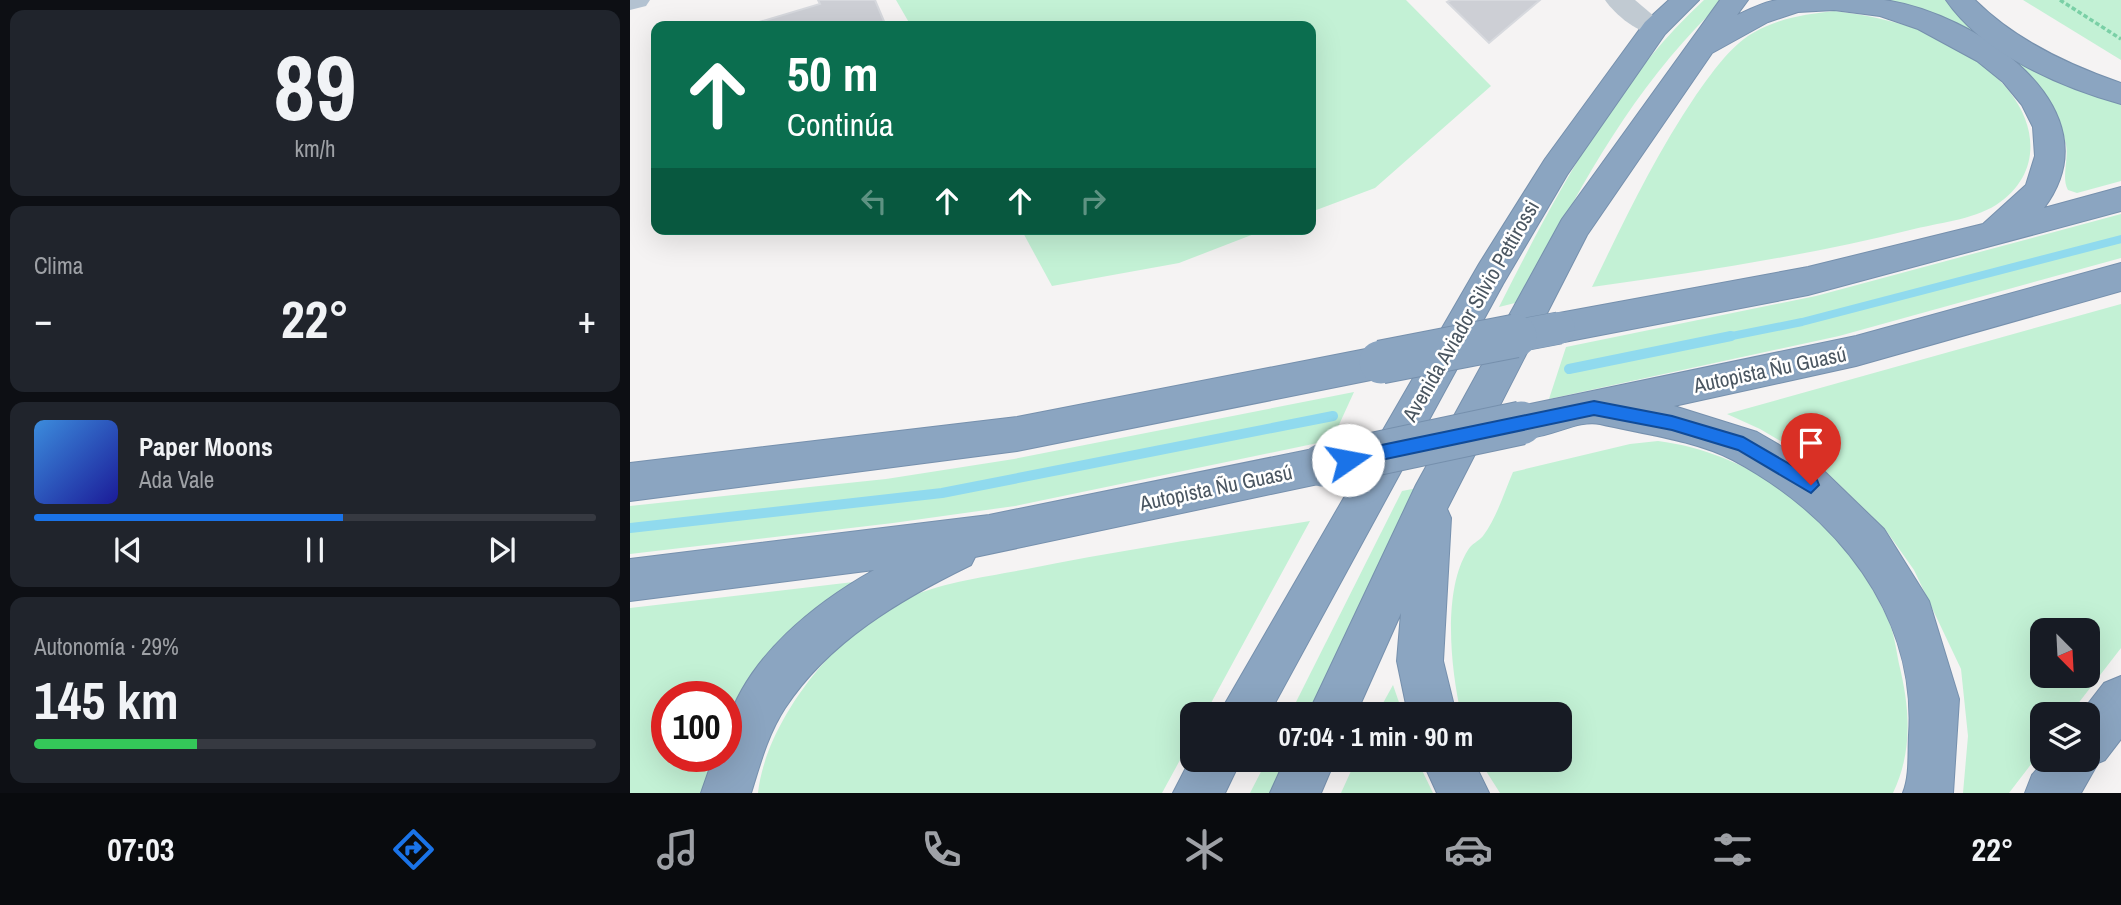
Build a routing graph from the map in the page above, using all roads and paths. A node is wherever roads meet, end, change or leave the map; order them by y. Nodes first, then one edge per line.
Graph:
1 (636, 0) edge
2 (1618, 0) edge
3 (1685, 0) edge
4 (1734, 0) edge
5 (1960, 0) edge
6 (2060, 0) edge
7 (630, 2) edge
8 (1655, 28) junction
9 (2121, 39) edge
10 (1690, 59) junction
11 (2121, 94) edge
12 (2121, 199) edge
13 (1992, 236) junction
14 (2121, 277) edge
15 (1594, 408) junction
16 (630, 482) edge
17 (1431, 498) junction
18 (989, 535) junction
19 (630, 580) edge
20 (2121, 700) edge
21 (1250, 702) edge
22 (1338, 702) edge
23 (1429, 702) edge
24 (2100, 727) edge
25 (1210, 772) edge
26 (1305, 772) edge
27 (1453, 772) edge
28 (2067, 772) edge
29 (726, 793) edge
30 (1198, 793) edge
31 (1295, 793) edge
32 (1464, 793) edge
33 (1928, 793) edge
34 (2050, 793) edge

1 - 7 main road
2 - 8 lane
3 - 8 highway, Avenida Aviador Silvio Pettirossi
4 - 10 highway
5 - 11 highway
6 - 9 path
8 - 21 highway, Avenida Aviador Silvio Pettirossi
10 - 13 highway
10 - 17 highway
12 - 13 highway
13 - 16 highway, bridge
14 - 15 highway, Autopista Ñu Guasú
15 - 18 highway, Autopista Ñu Guasú, bridge
15 - 33 highway
17 - 22 highway
17 - 23 highway
18 - 19 highway, Autopista Ñu Guasú
18 - 29 highway
20 - 24 highway
25 - 30 highway
26 - 31 highway
27 - 32 highway
28 - 34 highway

